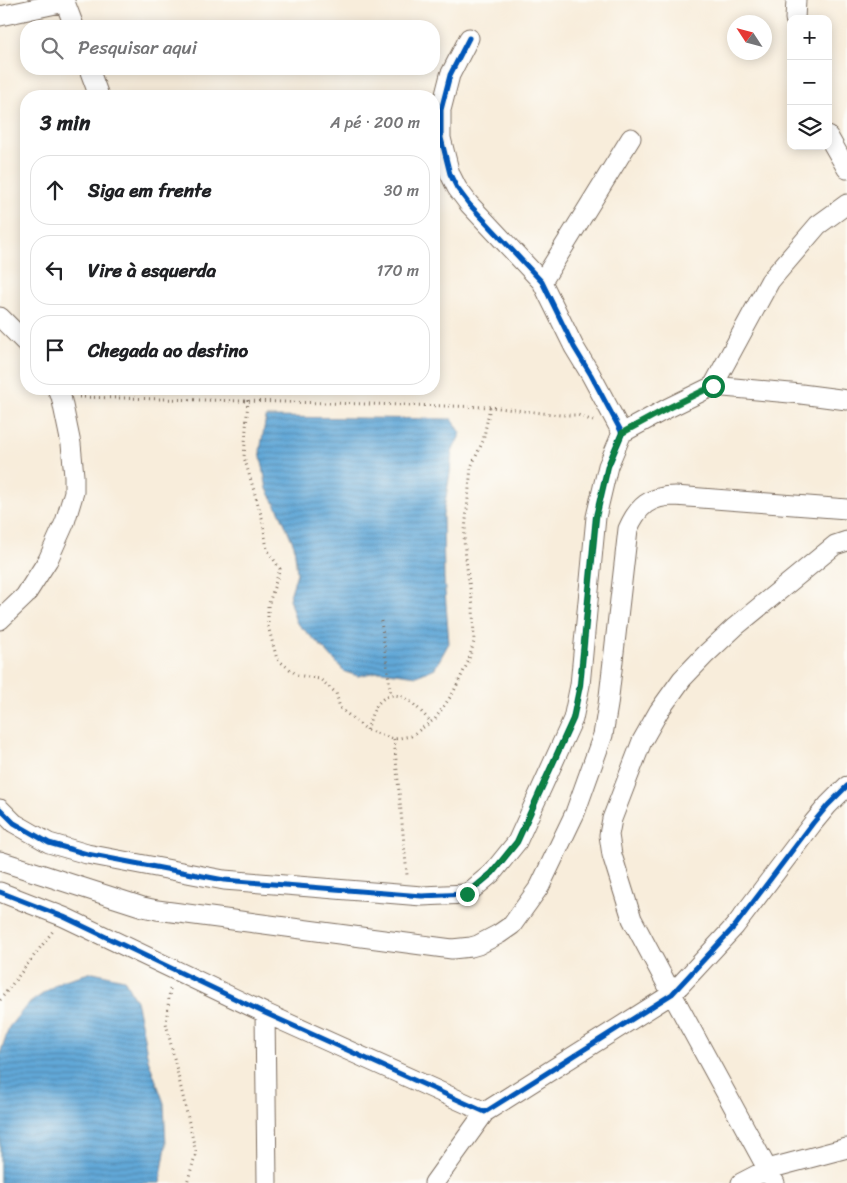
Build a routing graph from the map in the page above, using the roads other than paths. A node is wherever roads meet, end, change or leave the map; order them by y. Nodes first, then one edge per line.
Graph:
1 (796, 0) edge
2 (65, 1) edge
3 (795, 15) edge
4 (0, 16) edge
5 (72, 20) edge
6 (469, 38) dead end
7 (91, 75) edge
8 (98, 90) edge
9 (630, 138) dead end
10 (832, 143) edge
11 (847, 169) edge
12 (847, 204) edge
13 (542, 282) junction
14 (0, 317) edge
15 (20, 337) edge
16 (713, 386) junction
17 (59, 395) edge
18 (847, 400) edge
19 (622, 433) junction
20 (847, 509) edge
21 (847, 541) edge
22 (0, 620) edge
23 (847, 786) edge
24 (0, 809) edge
25 (0, 862) edge
26 (0, 892) edge
27 (672, 994) junction
28 (265, 1013) junction
29 (485, 1112) junction
30 (847, 1148) edge
31 (771, 1176) edge
32 (267, 1183) edge
33 (434, 1183) edge
34 (741, 1183) edge

1 - 3 street
2 - 4 street
2 - 5 street
6 - 13 street
7 - 8 street
9 - 13 street
10 - 11 street
12 - 16 street
13 - 19 street
14 - 15 street
16 - 18 street
16 - 19 street
17 - 22 street
19 - 24 street
20 - 25 street
21 - 27 street
23 - 27 street
26 - 28 street
27 - 29 street
27 - 31 street
28 - 29 street
28 - 32 street
29 - 33 street
30 - 31 street
31 - 34 street

